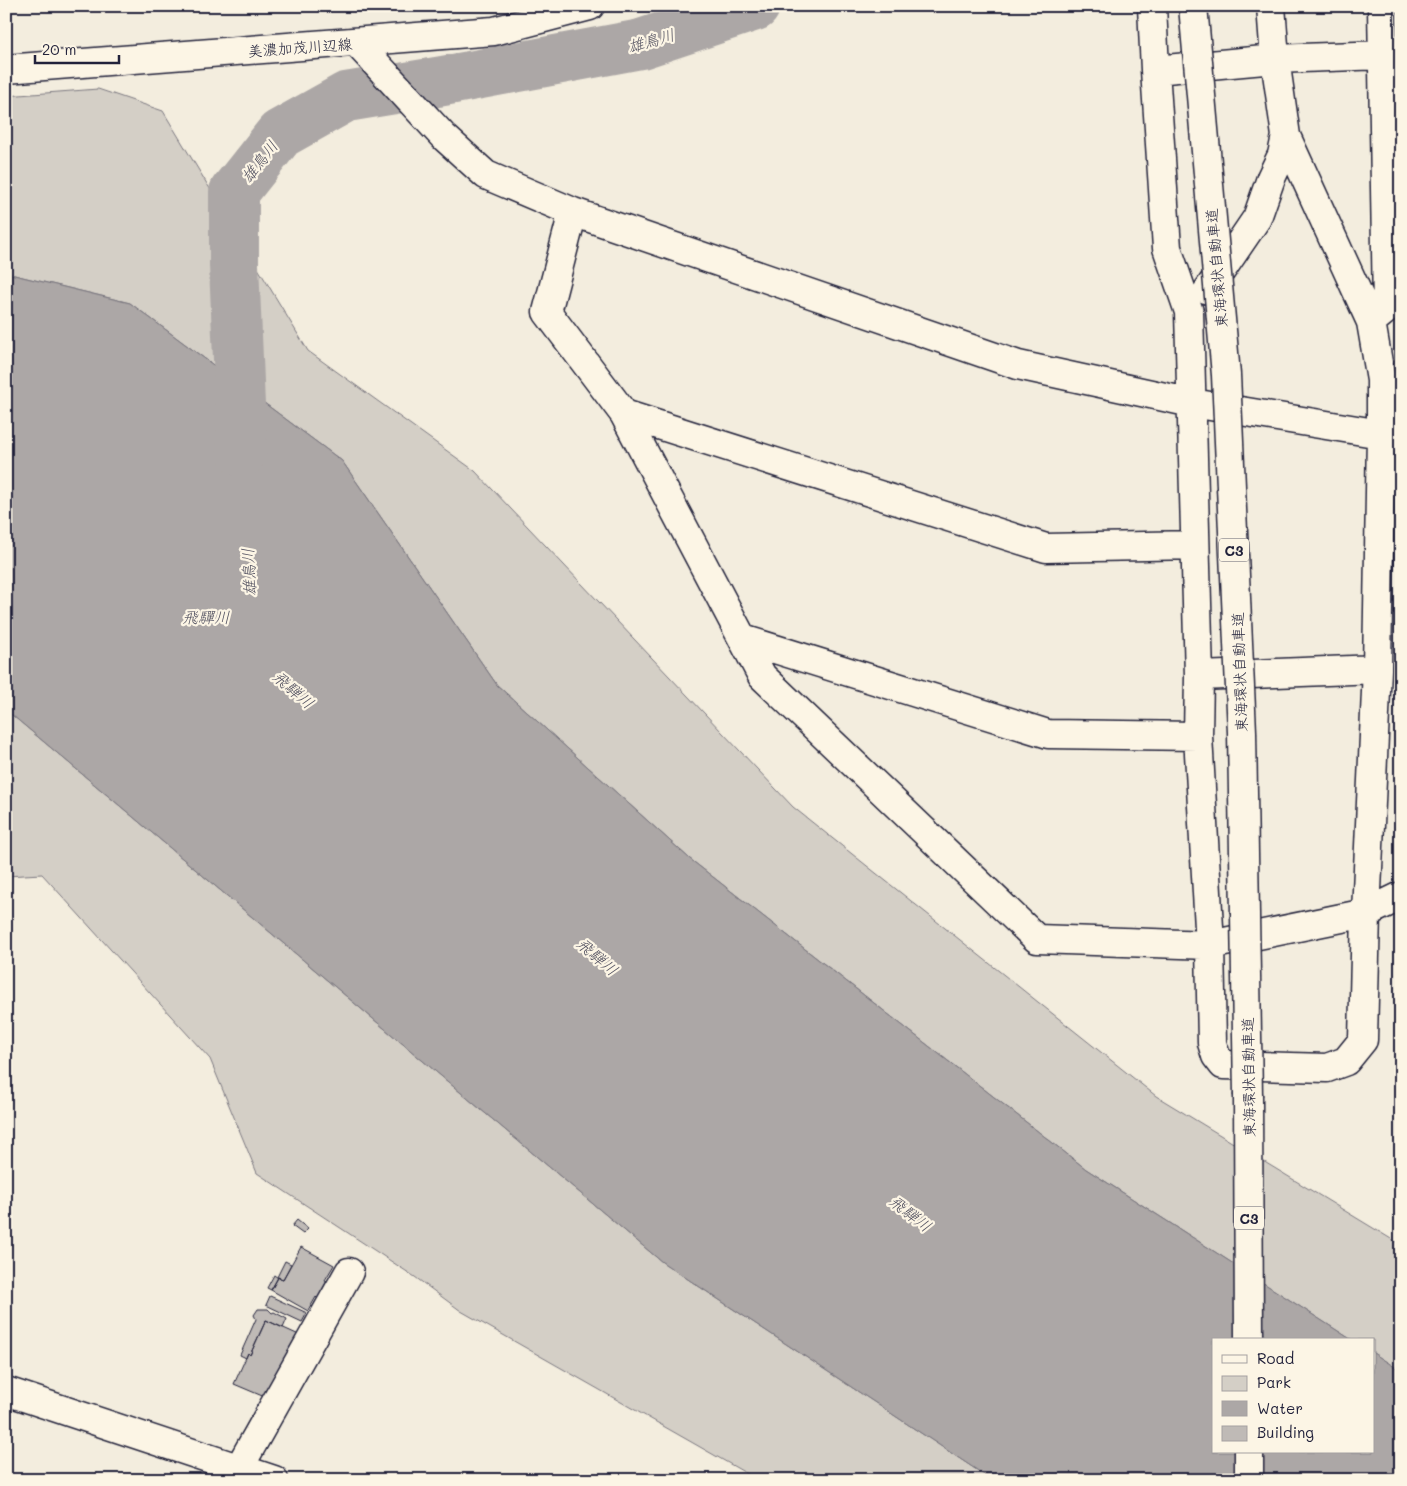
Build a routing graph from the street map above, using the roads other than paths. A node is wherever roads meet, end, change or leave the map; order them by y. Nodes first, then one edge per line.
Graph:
1 (590, 6) edge
2 (1152, 6) edge
3 (1193, 6) edge
4 (1271, 6) edge
5 (1382, 6) edge
6 (357, 43) junction
7 (1383, 55) junction
8 (1275, 59) junction
9 (6, 69) edge
10 (1155, 70) junction
11 (1286, 136) junction
12 (573, 212) junction
13 (1189, 312) junction
14 (1386, 314) edge
15 (1192, 402) junction
16 (624, 414) junction
17 (1391, 436) edge
18 (1196, 545) junction
19 (743, 640) junction
20 (1376, 669) junction
21 (1199, 676) junction
22 (1198, 736) junction
23 (1401, 896) edge
24 (1366, 913) junction
25 (1210, 945) junction
26 (349, 1272) dead end
27 (1249, 1338) edge
28 (6, 1391) edge
29 (1249, 1454) edge
30 (238, 1474) edge
31 (274, 1480) edge
32 (1248, 1480) edge

1 - 6 main road, 美濃加茂川辺線
2 - 10 main road
3 - 27 main road, 東海環状自動車道 / C3, bridge
4 - 8 main road
5 - 7 main road
6 - 9 main road, 美濃加茂川辺線
6 - 12 main road
7 - 8 main road
7 - 14 main road
8 - 10 main road
8 - 11 main road
10 - 13 main road
11 - 13 main road
11 - 14 main road
12 - 15 main road
12 - 16 main road
13 - 15 main road
14 - 17 main road
15 - 17 main road
15 - 18 main road
16 - 18 main road
16 - 19 main road
17 - 20 main road
18 - 21 main road
19 - 22 main road
19 - 25 main road
20 - 21 main road
20 - 24 main road
21 - 22 main road
22 - 25 main road
23 - 24 main road
24 - 25 main road
24 - 25 main road
26 - 30 main road
28 - 30 main road
29 - 32 main road
30 - 31 main road

